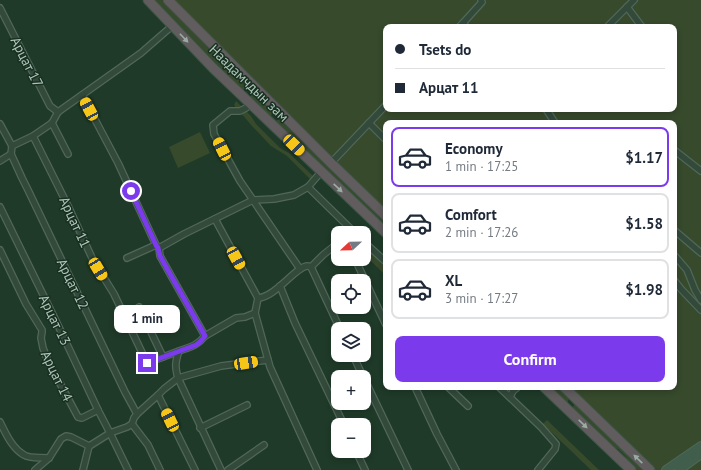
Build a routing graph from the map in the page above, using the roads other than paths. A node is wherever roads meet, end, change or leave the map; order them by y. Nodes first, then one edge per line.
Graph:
1 (148, 0) edge
2 (168, 0) edge
3 (481, 0) edge
4 (634, 0) edge
5 (627, 7) junction
6 (0, 8) edge
7 (465, 24) edge
8 (610, 24) edge
9 (640, 24) edge
10 (172, 26) junction
11 (252, 84) junction
12 (82, 95) junction
13 (242, 96) junction
14 (246, 108) dead end
15 (383, 108) edge
16 (58, 112) junction
17 (282, 114) junction
18 (52, 123) junction
19 (369, 123) junction
20 (0, 124) edge
21 (272, 125) junction
22 (33, 136) junction
23 (383, 137) edge
24 (12, 146) junction
25 (677, 152) edge
26 (12, 154) junction
27 (68, 154) dead end
28 (0, 161) edge
29 (331, 163) junction
30 (701, 171) edge
31 (321, 172) junction
32 (308, 187) junction
33 (253, 200) junction
34 (0, 207) edge
35 (383, 213) edge
36 (215, 219) junction
37 (348, 226) edge
38 (383, 230) edge
39 (677, 233) edge
40 (157, 247) junction
41 (371, 248) edge
42 (331, 249) edge
43 (0, 250) edge
44 (701, 253) edge
45 (127, 258) dead end
46 (383, 259) edge
47 (677, 261) edge
48 (358, 266) edge
49 (311, 267) junction
50 (300, 269) junction
51 (677, 284) edge
52 (280, 286) junction
53 (258, 298) junction
54 (701, 300) edge
55 (139, 307) dead end
56 (701, 310) edge
57 (256, 313) junction
58 (383, 319) edge
59 (337, 322) edge
60 (205, 336) junction
61 (179, 351) junction
62 (163, 357) junction
63 (268, 360) junction
64 (178, 378) junction
65 (416, 390) edge
66 (451, 390) edge
67 (502, 390) edge
68 (514, 390) edge
69 (547, 390) edge
70 (567, 390) edge
71 (371, 393) edge
72 (158, 395) junction
73 (510, 397) junction
74 (577, 400) junction
75 (247, 405) dead end
76 (468, 406) dead end
77 (98, 410) junction
78 (569, 410) junction
79 (137, 414) junction
80 (341, 418) edge
81 (0, 422) edge
82 (132, 424) junction
83 (200, 428) junction
84 (110, 433) junction
85 (264, 445) dead end
86 (89, 446) junction
87 (701, 446) edge
88 (626, 448) junction
89 (701, 454) edge
90 (618, 457) junction
91 (49, 458) junction
92 (359, 458) edge
93 (36, 470) edge
94 (83, 470) edge
95 (128, 470) edge
96 (160, 470) edge
97 (195, 470) edge
98 (220, 470) edge
99 (228, 470) edge
100 (317, 470) edge
101 (365, 470) edge
102 (408, 470) edge
103 (456, 470) edge
104 (538, 470) edge
105 (631, 470) edge
106 (650, 470) edge
107 (666, 470) edge
108 (679, 470) edge

1 - 10 highway, Наадамчдын зам
2 - 11 highway, Наадамчдын зам
3 - 7 street
4 - 5 street
5 - 8 street
5 - 9 street
6 - 16 street, Арцат 17
10 - 12 street
10 -> 13 highway, Наадамчдын зам
11 - 13 highway
11 - 17 highway, Наадамчдын зам
12 - 16 street
12 - 40 street
13 - 21 highway, Наадамчдын зам
14 - 33 street
15 - 19 street
16 - 18 street
17 - 21 highway
17 - 29 highway, Наадамчдын зам
18 - 22 street
18 - 27 street
19 - 23 street
19 - 29 street
20 - 24 street
21 - 31 highway, Наадамчдын зам
22 - 24 street
22 - 62 street, Арцат 11
24 - 26 street
25 - 30 street
26 - 28 street
26 - 79 street, Арцат 12
29 - 35 highway, Наадамчдын зам
31 - 32 street
31 -> 38 highway, Наадамчдын зам
32 - 33 street
32 - 37 street
33 - 36 street
33 - 50 street
34 - 77 street, Арцат 13
36 - 40 street
36 - 53 street
39 - 44 street
40 - 45 street
40 - 60 street
41 - 46 street
42 - 49 street
43 - 77 street, Арцат 14
47 - 54 street
48 - 58 street
49 - 50 street
49 - 59 street
50 - 52 street
51 - 56 street
52 - 53 street
52 - 80 street
53 - 57 street
55 - 62 street
57 - 60 street, Арцат 11
57 - 63 street
60 - 61 street, Арцат 11
61 - 62 street, Арцат 11
61 - 64 street
63 - 64 street
63 - 100 street
64 - 72 street
64 - 83 street
65 - 103 street
66 - 76 street
67 - 73 street
68 - 73 street
69 - 78 highway
70 - 74 highway
71 - 102 street
72 - 79 street
72 - 97 street
73 - 104 street
74 - 78 highway
74 - 88 highway
75 - 83 street
77 - 84 street, Арцат 13
78 -> 90 highway
79 - 82 street
81 - 91 street
82 - 84 street
82 - 96 street
83 - 98 street
84 - 86 street
84 - 95 street, Арцат 13
85 - 99 street
86 - 91 street
86 - 94 street
87 - 107 main road
88 - 90 highway
106 -> 88 highway
89 - 108 main road
90 - 105 highway
91 - 93 street
92 - 101 street

